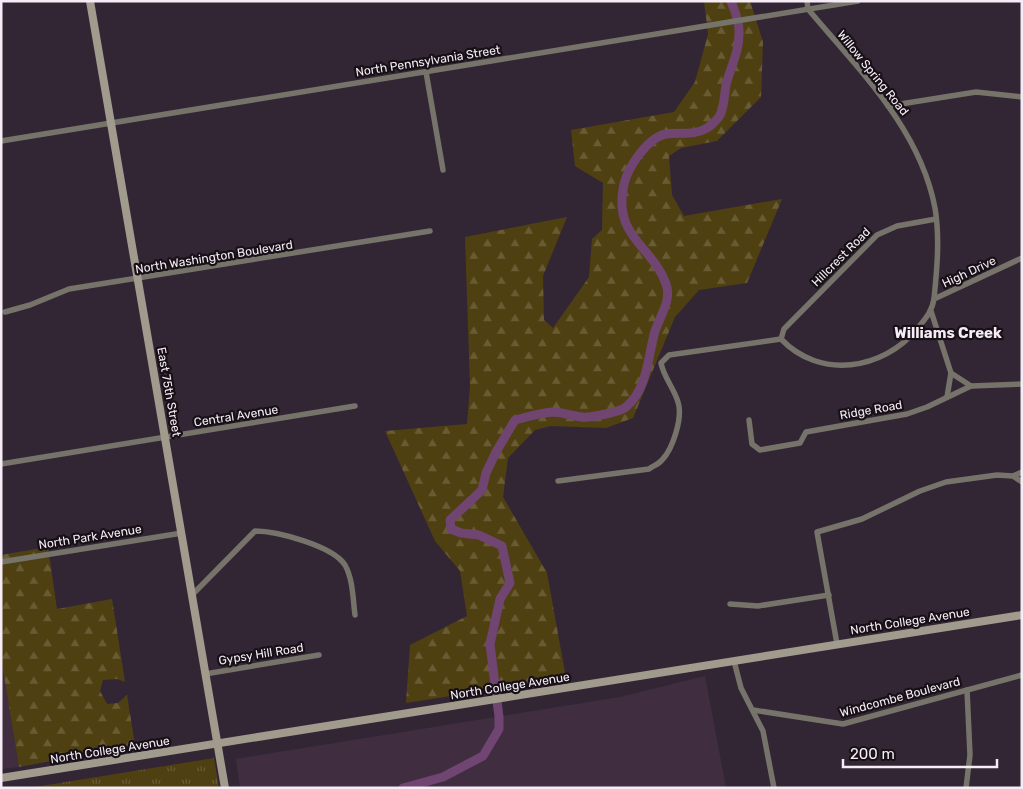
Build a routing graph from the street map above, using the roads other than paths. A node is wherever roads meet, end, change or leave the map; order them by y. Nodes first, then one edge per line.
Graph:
1 (90, 1) edge
2 (807, 1) edge
3 (858, 1) edge
4 (808, 9) junction
5 (426, 72) junction
6 (1022, 97) edge
7 (888, 106) junction
8 (111, 124) junction
9 (1, 141) edge
10 (443, 170) dead end
11 (936, 218) junction
12 (430, 232) dead end
13 (1022, 258) edge
14 (138, 279) junction
15 (934, 299) junction
16 (932, 310) junction
17 (5, 312) dead end
18 (781, 339) junction
19 (951, 374) junction
20 (1022, 384) edge
21 (970, 386) junction
22 (947, 397) junction
23 (355, 406) dead end
24 (749, 420) dead end
25 (166, 437) junction
26 (1, 464) edge
27 (1022, 472) edge
28 (1013, 476) junction
29 (558, 482) dead end
30 (1022, 482) edge
31 (182, 533) junction
32 (1, 562) edge
33 (192, 595) junction
34 (829, 595) junction
35 (730, 604) dead end
36 (355, 615) dead end
37 (1022, 615) edge
38 (837, 644) junction
39 (319, 655) dead end
40 (734, 660) junction
41 (205, 674) junction
42 (1022, 674) edge
43 (967, 690) junction
44 (753, 710) junction
45 (218, 744) junction
46 (1, 778) edge
47 (225, 788) edge
48 (774, 788) edge
49 (966, 788) edge

1 - 8 main road, East 75th Street
2 - 4 street
3 - 4 street, North Pennsylvania Street
4 - 5 street, North Pennsylvania Street
4 - 7 street, Willow Spring Road
5 - 8 street, North Pennsylvania Street
5 - 10 street
6 - 7 street
7 - 11 street, Willow Spring Road
8 - 9 street, North Pennsylvania Street
8 - 14 main road, East 75th Street
11 - 15 street, Willow Spring Road
11 - 18 street, Hillcrest Road
12 - 14 street, North Washington Boulevard
13 - 15 street, High Drive
14 - 17 street, North Washington Boulevard
14 - 25 main road, East 75th Street
15 - 16 street, High Drive
16 - 18 street
16 - 19 street
18 - 29 street
19 - 21 street
19 - 22 street
20 - 21 street, Ridge Road
21 - 22 street, Ridge Road
22 - 24 street, Ridge Road
23 - 25 street, Central Avenue
25 - 26 street, Central Avenue
25 - 31 main road, East 75th Street
27 - 28 street
28 - 30 street
28 - 34 street
31 - 32 street, North Park Avenue
31 - 33 main road, East 75th Street
33 - 36 street
33 - 41 main road, East 75th Street
34 - 35 street
34 - 38 street
37 - 38 main road, North College Avenue
38 - 40 main road, North College Avenue
39 - 41 street, Gypsy Hill Road
40 - 44 street
40 - 45 main road, North College Avenue
41 - 45 main road, East 75th Street
42 - 43 street, Windcombe Boulevard
43 - 44 street, Windcombe Boulevard
43 - 49 street
44 - 48 street
45 - 46 main road, North College Avenue
45 - 47 main road, East 75th Street

